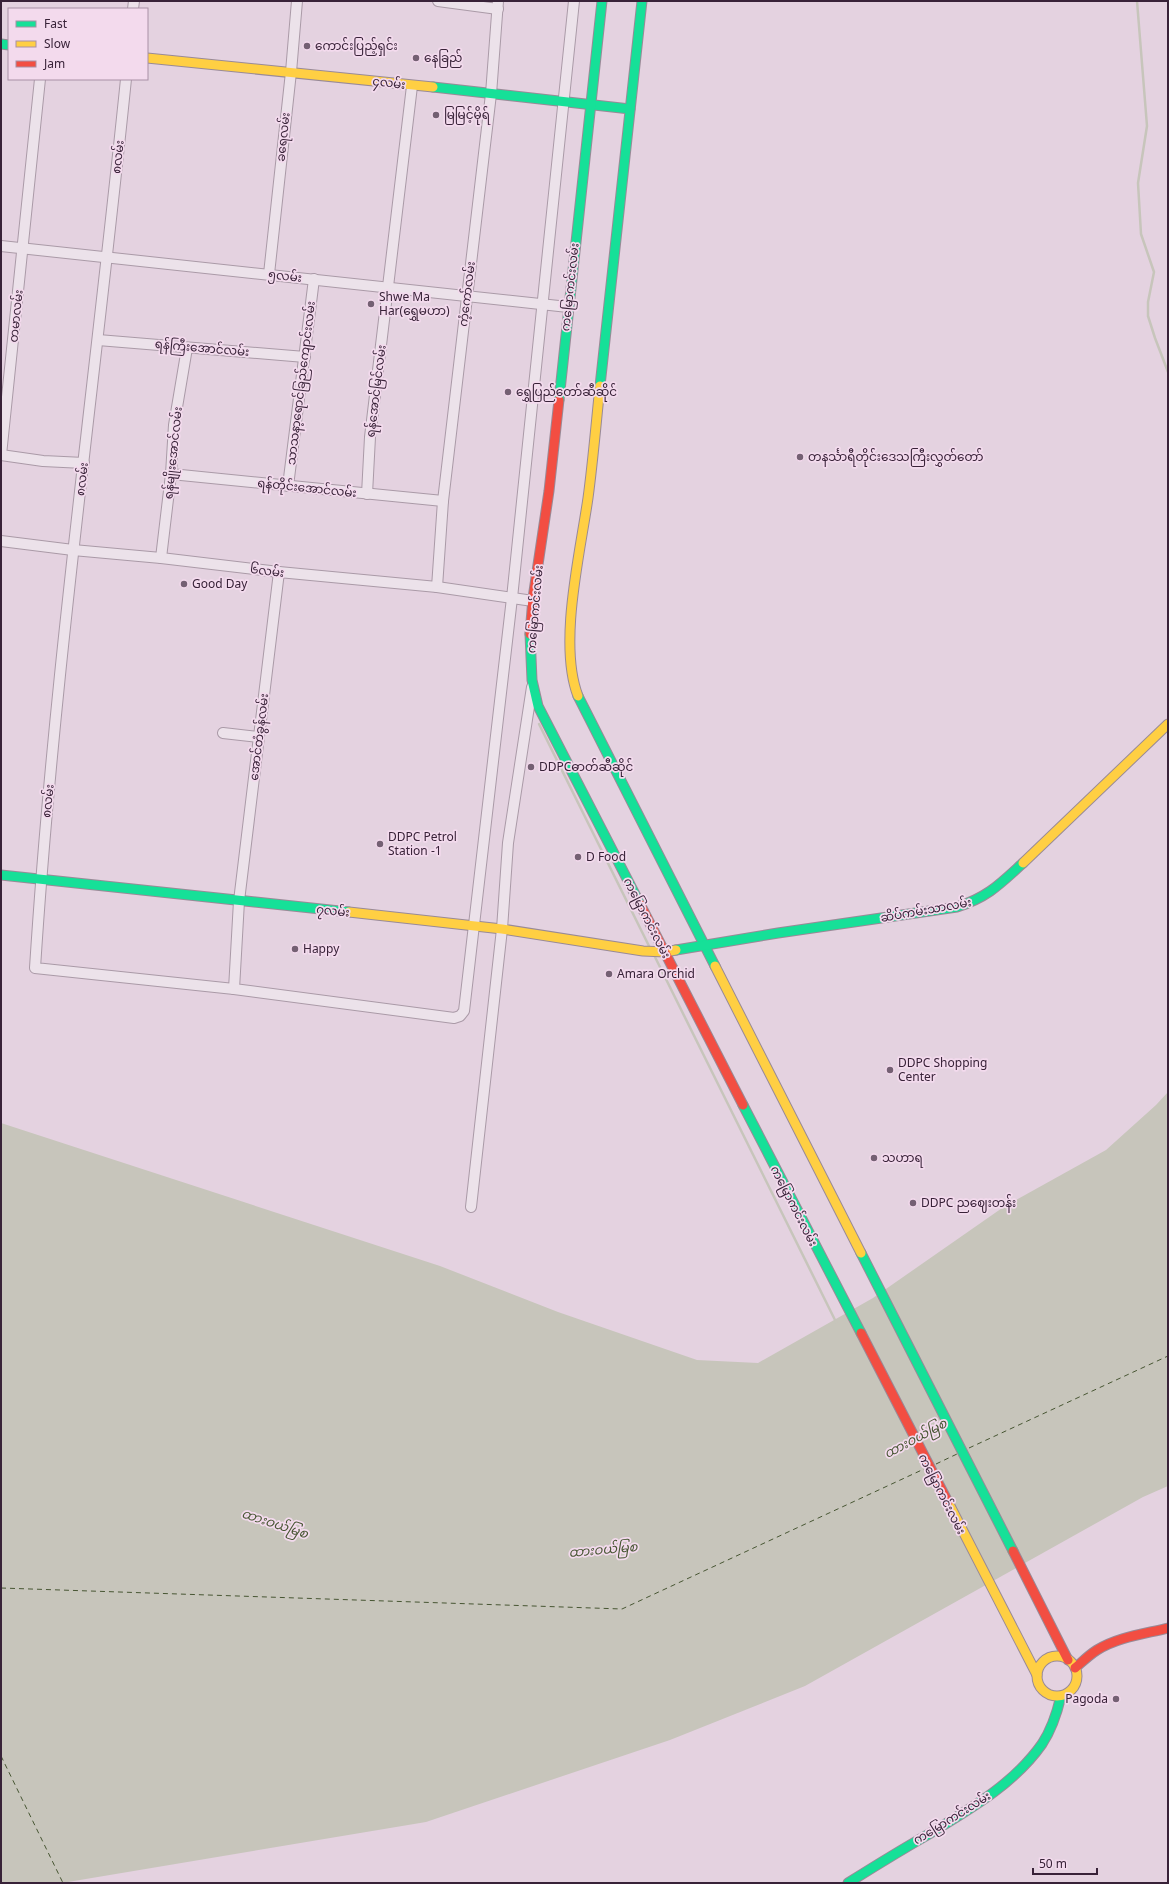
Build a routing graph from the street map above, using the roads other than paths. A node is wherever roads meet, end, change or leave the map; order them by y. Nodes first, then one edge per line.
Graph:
1 (297, 1) edge
2 (438, 1) edge
3 (574, 1) edge
4 (602, 1) edge
5 (642, 1) edge
6 (498, 5) edge
7 (148, 58) edge
8 (291, 72) junction
9 (40, 80) edge
10 (126, 80) edge
11 (412, 86) junction
12 (491, 94) junction
13 (562, 102) junction
14 (590, 105) junction
15 (630, 110) junction
16 (1, 246) edge
17 (23, 248) junction
18 (108, 258) junction
19 (269, 274) junction
20 (314, 279) junction
21 (388, 288) junction
22 (467, 295) junction
23 (542, 304) junction
24 (568, 307) junction
25 (98, 340) junction
26 (187, 348) junction
27 (305, 357) junction
28 (1, 455) edge
29 (84, 463) junction
30 (171, 474) junction
31 (288, 486) junction
32 (367, 494) junction
33 (443, 501) junction
34 (1, 541) edge
35 (73, 550) junction
36 (161, 558) junction
37 (279, 572) junction
38 (437, 588) junction
39 (512, 598) junction
40 (533, 601) junction
41 (532, 685) junction
42 (1168, 724) edge
43 (222, 733) dead end
44 (258, 737) junction
45 (1, 874) edge
46 (40, 879) junction
47 (239, 901) junction
48 (474, 926) junction
49 (502, 929) junction
50 (705, 945) junction
51 (664, 952) junction
52 (234, 989) junction
53 (471, 1207) dead end
54 (1168, 1628) edge
55 (1068, 1660) junction
56 (1075, 1668) junction
57 (1037, 1675) junction
58 (1061, 1696) junction
59 (848, 1883) edge

1 - 8 street, ခရေလမ်း
2 - 6 street
3 - 13 street
4 - 14 main road, ကမြောကင်းလမ်း
5 - 15 main road
6 - 12 street, ကံ့ကော်လမ်း
7 - 8 main road, ၄လမ်း
8 - 11 main road, ၄လမ်း
8 - 19 street, ခရေလမ်း
9 - 17 street, တမာလမ်း
10 - 18 street, ၈လမ်း
11 - 12 main road, ၄လမ်း
11 - 21 street, ရန်အောင်မြင်လမ်း
12 - 13 main road, ၄လမ်း
12 - 22 street, ကံ့ကော်လမ်း
13 - 14 main road, ၄လမ်း
13 - 23 street
14 - 15 main road, ၄လမ်း
14 - 24 main road, ကမြောကင်းလမ်း
15 - 50 main road
16 - 17 street, ၅လမ်း
17 - 18 street, ၅လမ်း
17 - 28 street, တမာလမ်း
18 - 19 street, ၅လမ်း
18 - 25 street, ၈လမ်း
19 - 20 street, ၅လမ်း
20 - 21 street, ၅လမ်း
20 - 27 street, သာသနာ့ရောင်ခြည်ကျောင်းလမ်း
21 - 22 street, ၅လမ်း
21 - 32 street, ရန်အောင်မြင်လမ်း
22 - 23 street, ၅လမ်း
22 - 33 street, ကံ့ကော်လမ်း
23 - 24 street, ၅လမ်း
23 - 39 street
24 - 40 main road, ကမြောကင်းလမ်း
25 - 26 street, ရန်ကြီးအောင်လမ်း
25 - 29 street, ၈လမ်း
26 - 27 street, ရန်ကြီးအောင်လမ်း
26 - 30 street, ရန်မျိုးအောင်လမ်း
27 - 31 street, သာသနာ့ရောင်ခြည်ကျောင်းလမ်း
28 - 29 street
29 - 35 street, ၈လမ်း
30 - 31 street, ရန်တိုင်းအောင်လမ်း
30 - 36 street, ရန်မျိုးအောင်လမ်း
31 - 32 street, ရန်တိုင်းအောင်လမ်း
32 - 33 street, ရန်တိုင်းအောင်လမ်း
33 - 38 street, ကံ့ကော်လမ်း
34 - 35 street, ၆လမ်း
35 - 36 street, ၆လမ်း
35 - 46 street, ၈လမ်း
36 - 37 street, ၆လမ်း
37 - 38 street, ၆လမ်း
37 - 44 street, အောင်တံခွန်လမ်း
38 - 39 street, ၆လမ်း
39 - 40 street, ၆လမ်း
39 - 48 street
40 - 41 main road, ကမြောကင်းလမ်း
41 - 49 street
41 - 51 main road, ကမြောကင်းလမ်း
42 - 50 main road, ဆိပ်ကမ်းသာလမ်း
43 - 44 street
44 - 47 street, အောင်တံခွန်လမ်း
45 - 46 main road, ၇လမ်း
46 - 47 main road, ၇လမ်း
46 - 52 street, ၈လမ်း
47 - 48 main road, ၇လမ်း
47 - 52 street, အောင်တံခွန်လမ်း
48 - 49 main road, ၇လမ်း
48 - 52 street
49 - 51 main road, ၇လမ်း
49 - 53 street
50 - 51 main road, ဆိပ်ကမ်းသာလမ်း
50 - 55 main road
51 - 57 main road, ကမြောကင်းလမ်း
54 - 56 main road
55 - 56 main road
55 - 57 main road
56 - 58 main road
57 - 58 main road
58 - 59 main road, ကမြောကင်းလမ်း

